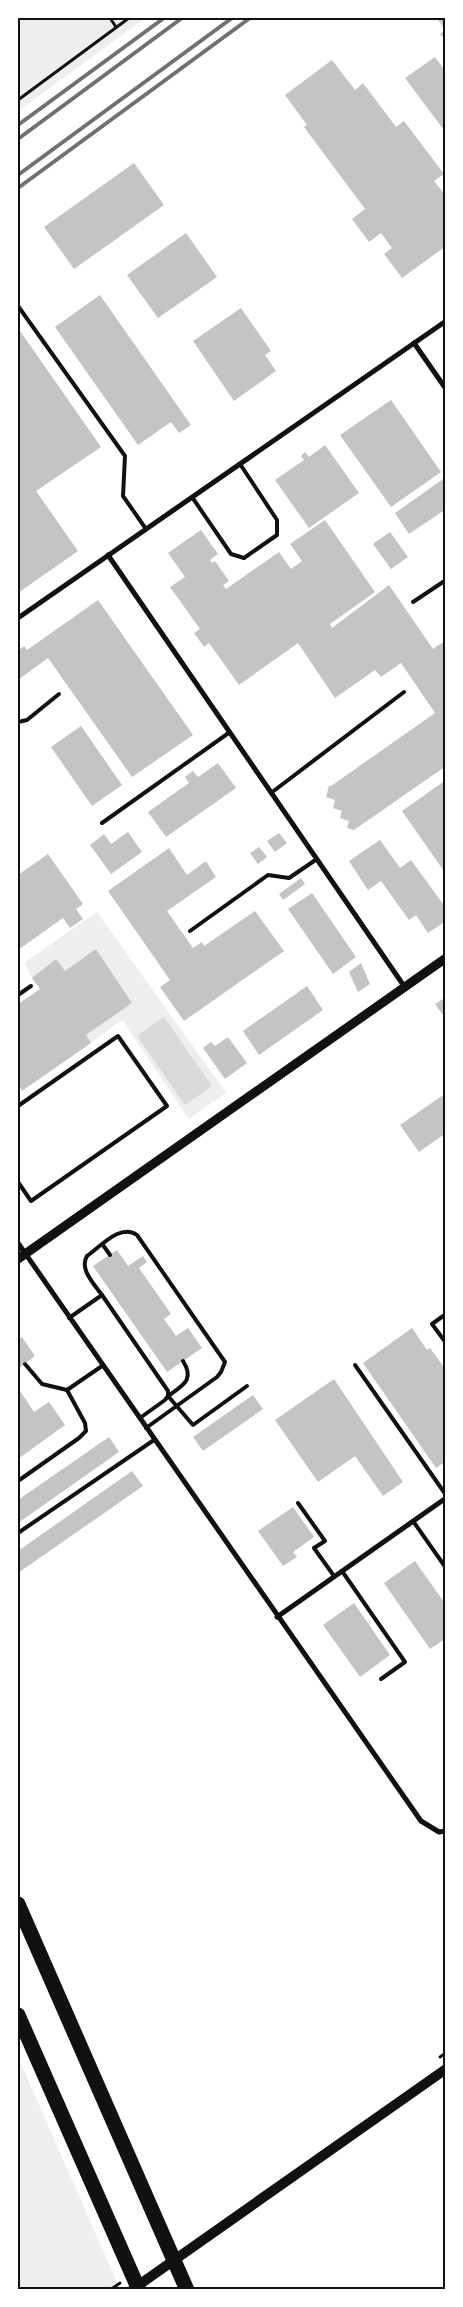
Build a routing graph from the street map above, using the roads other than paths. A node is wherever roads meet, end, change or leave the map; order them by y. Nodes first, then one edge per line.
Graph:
1 (18, 306) edge
2 (446, 321) edge
3 (414, 343) junction
4 (446, 389) edge
5 (240, 464) junction
6 (192, 497) junction
7 (146, 529) junction
8 (108, 555) junction
9 (446, 580) edge
10 (413, 602) dead end
11 (18, 618) edge
12 (404, 692) dead end
13 (60, 694) dead end
14 (18, 722) edge
15 (230, 732) junction
16 (272, 792) junction
17 (102, 823) dead end
18 (317, 859) junction
19 (190, 931) dead end
20 (446, 958) edge
21 (31, 986) dead end
22 (404, 986) junction
23 (18, 995) edge
24 (18, 1106) edge
25 (18, 1182) edge
26 (18, 1243) edge
27 (103, 1244) junction
28 (110, 1255) dead end
29 (21, 1256) edge
30 (102, 1295) junction
31 (446, 1314) edge
32 (69, 1318) junction
33 (446, 1343) edge
34 (182, 1361) dead end
35 (24, 1364) dead end
36 (355, 1365) dead end
37 (102, 1366) junction
38 (247, 1386) dead end
39 (68, 1390) junction
40 (168, 1396) junction
41 (176, 1406) junction
42 (139, 1419) junction
43 (146, 1428) junction
44 (154, 1440) junction
45 (18, 1481) edge
46 (446, 1497) edge
47 (298, 1503) dead end
48 (413, 1521) junction
49 (18, 1533) edge
50 (446, 1568) edge
51 (342, 1571) junction
52 (334, 1576) junction
53 (277, 1617) junction
54 (381, 1679) dead end
55 (446, 1832) edge
56 (18, 1904) edge
57 (18, 2015) edge
58 (446, 2070) edge
59 (132, 2290) edge
60 (140, 2290) edge
61 (187, 2290) edge

1 - 7 lane
2 - 3 street
3 - 4 street
3 - 5 street
5 - 6 street
5 - 6 lane
6 - 7 street
7 - 8 street
8 - 11 street
8 - 15 street
9 - 10 lane
12 - 16 lane
13 - 14 lane
15 - 16 street
15 - 17 lane
16 - 18 street
18 - 19 lane
18 - 22 street
20 - 22 street
21 - 23 lane
22 - 29 street
24 - 25 lane
26 - 29 street
27 - 28 lane
27 - 30 lane
27 - 41 lane
29 - 32 street
30 - 32 lane
30 - 40 lane
31 - 33 lane
32 - 37 street
34 - 40 lane
35 - 39 lane
36 - 46 lane
37 - 39 lane
37 - 42 street
38 - 41 lane
39 - 45 lane
40 - 41 lane
40 - 42 lane
41 - 43 lane
42 - 43 street
43 - 44 street
44 - 49 lane
44 - 53 street
46 - 48 street
47 - 52 lane
48 - 50 lane
48 - 51 street
51 - 52 street
51 - 54 lane
52 - 53 street
53 - 55 street
56 - 61 highway
57 - 60 highway
58 - 59 main road

